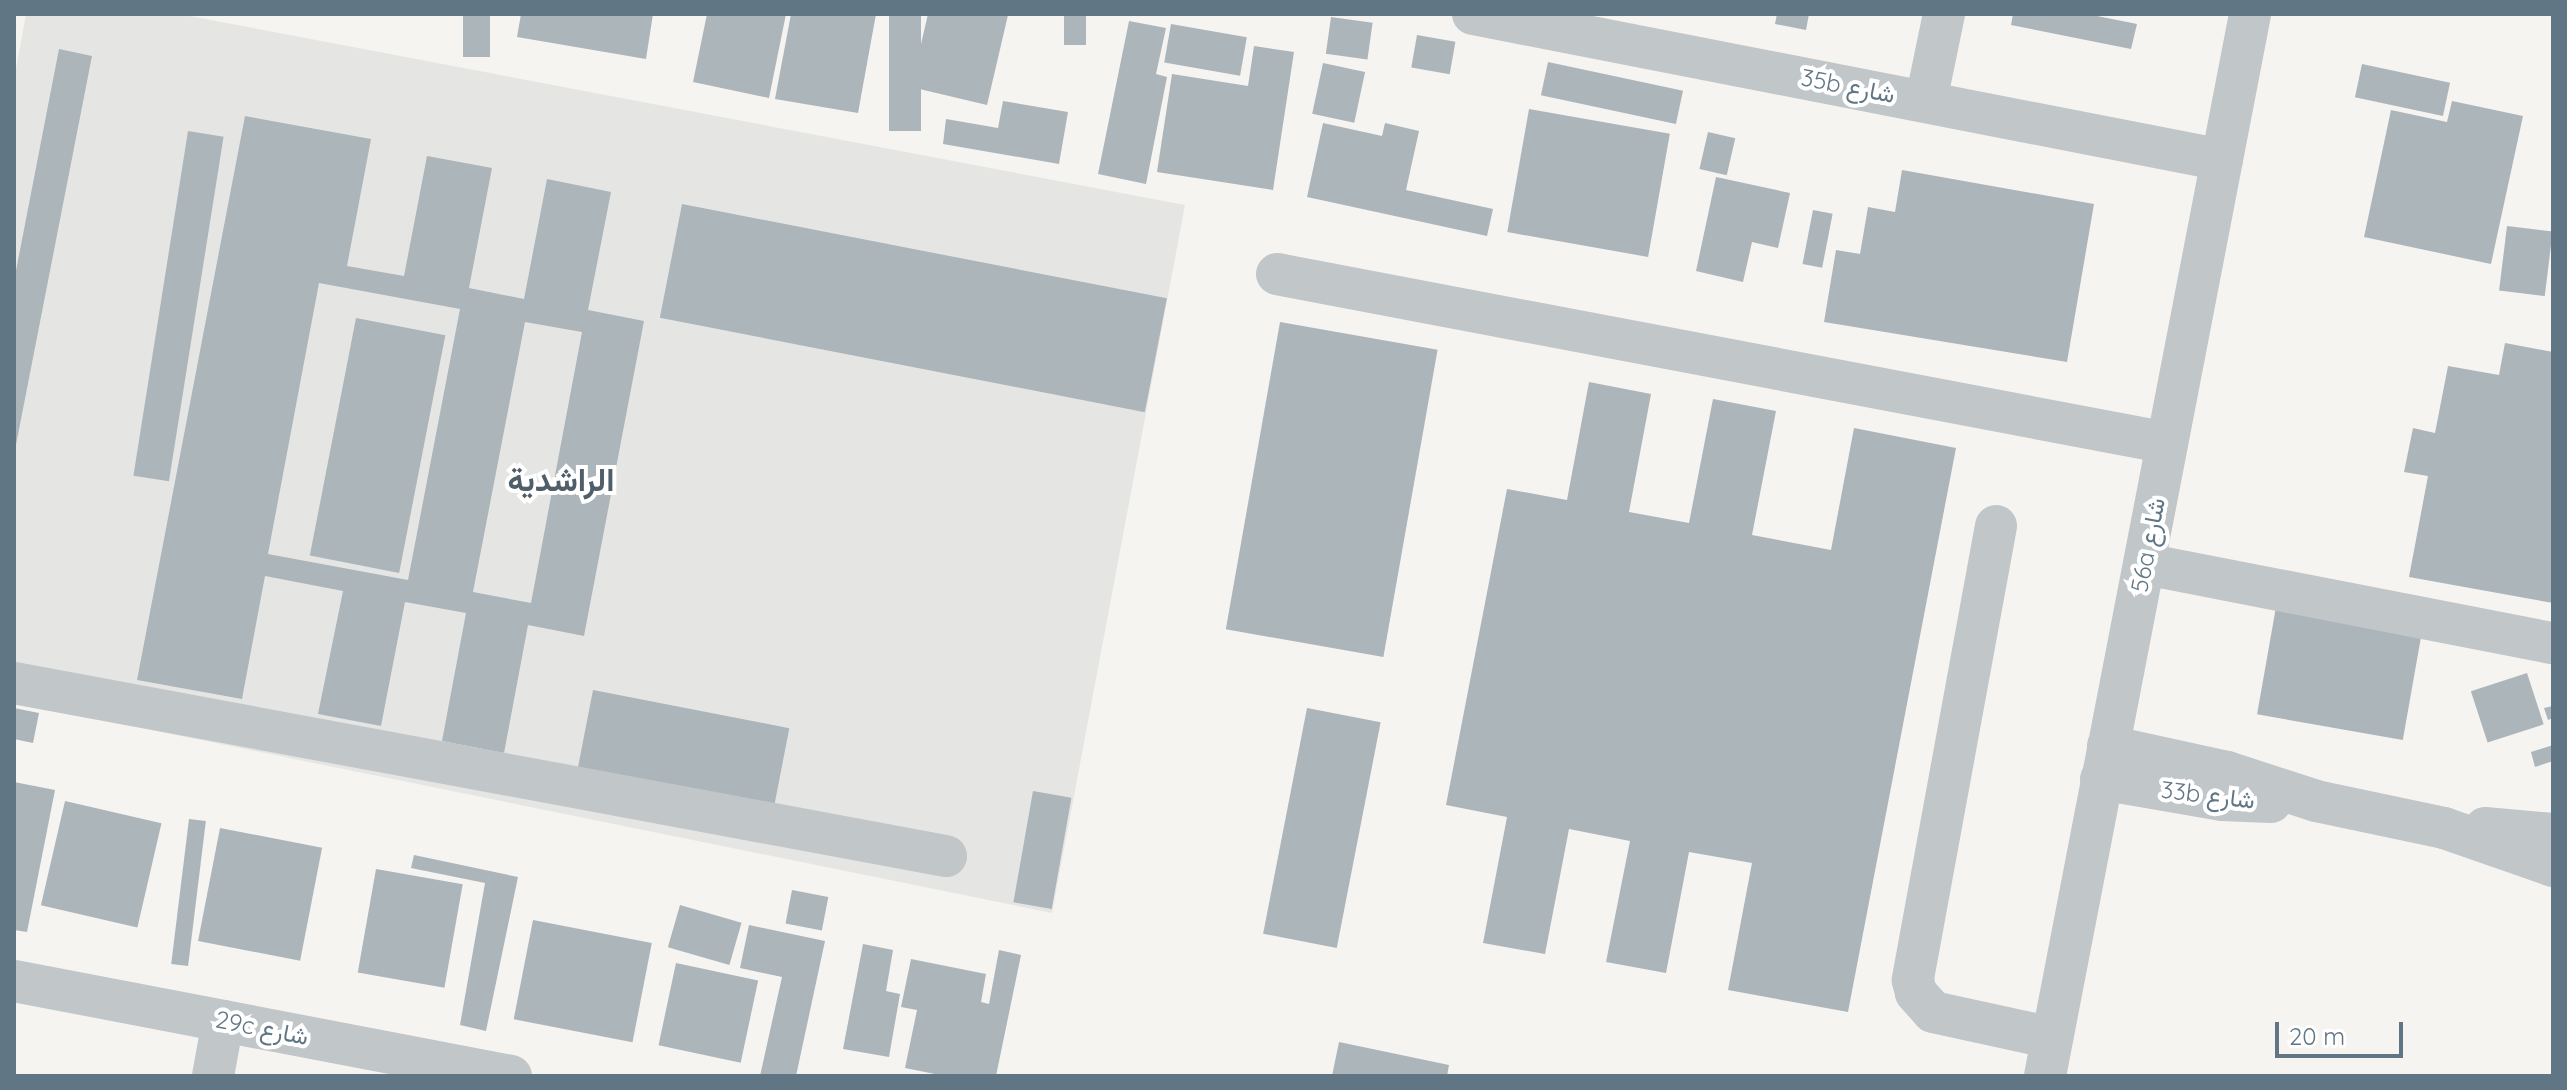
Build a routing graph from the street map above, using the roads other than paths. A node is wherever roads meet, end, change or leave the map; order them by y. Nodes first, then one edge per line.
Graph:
1 (1473, 14) edge
2 (1944, 14) edge
3 (2250, 14) edge
4 (1926, 101) junction
5 (2222, 160) junction
6 (1277, 274) dead end
7 (2167, 443) junction
8 (1996, 526) dead end
9 (2145, 564) junction
10 (2553, 643) edge
11 (14, 683) edge
12 (2104, 762) junction
13 (2444, 828) junction
14 (2553, 834) edge
15 (946, 856) dead end
16 (2553, 866) edge
17 (14, 981) edge
18 (223, 1021) junction
19 (2049, 1057) edge
20 (213, 1076) edge
21 (511, 1076) edge

1 - 4 street, 35b شارع
2 - 4 street
3 - 5 street, 56a شارع
4 - 5 street, 35b شارع
5 - 7 street, 56a شارع
6 - 7 street
7 - 9 street, 56a شارع
8 - 19 street
9 - 10 street
9 - 12 street, 56a شارع
11 - 15 street
12 - 13 street, 33b شارع
12 - 19 street, 56a شارع
13 - 14 street, 33b شارع
13 - 16 street, 33b شارع
17 - 18 street, 29c شارع
18 - 20 street
18 - 21 street, 29c شارع

